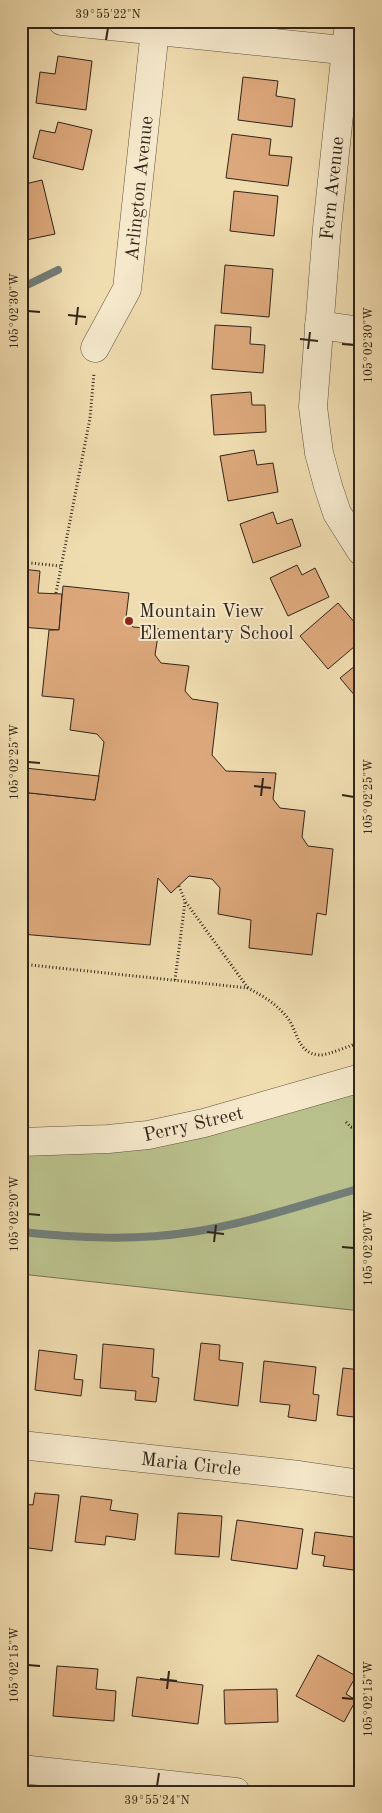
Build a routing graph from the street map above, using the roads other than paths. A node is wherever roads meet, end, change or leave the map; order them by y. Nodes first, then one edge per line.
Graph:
1 (62, 21) edge
2 (349, 21) edge
3 (156, 26) edge
4 (353, 52) edge
5 (319, 325) junction
6 (361, 331) edge
7 (96, 348) road end
8 (361, 551) edge
9 (361, 1078) edge
10 (21, 1142) edge
11 (21, 1445) edge
12 (361, 1484) edge
13 (21, 1768) edge
14 (236, 1792) edge

1 - 3 street
2 - 4 street, Fern Avenue
3 - 4 street
3 - 7 street, Arlington Avenue
4 - 5 street, Fern Avenue
5 - 6 street
5 - 8 street, Fern Avenue
9 - 10 street, Perry Street
11 - 12 street, Maria Circle
13 - 14 street

